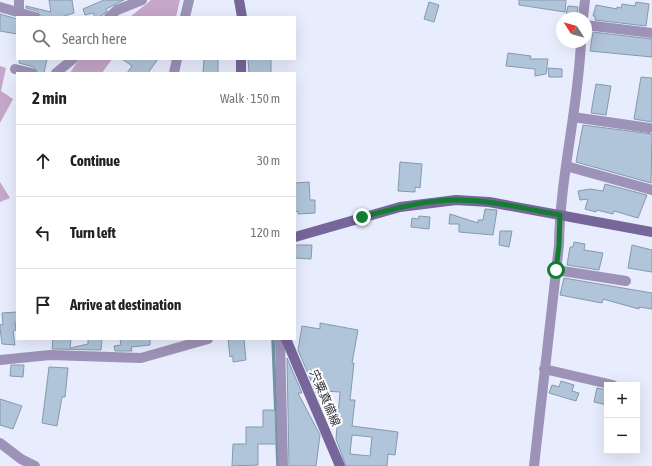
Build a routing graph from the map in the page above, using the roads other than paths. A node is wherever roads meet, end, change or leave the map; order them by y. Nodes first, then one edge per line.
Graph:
1 (19, 0) edge
2 (142, 0) edge
3 (189, 0) edge
4 (239, 0) edge
5 (585, 0) edge
6 (0, 7) edge
7 (19, 12) junction
8 (584, 12) edge
9 (32, 16) edge
10 (110, 16) edge
11 (185, 16) edge
12 (242, 16) edge
13 (592, 26) edge
14 (652, 33) edge
15 (581, 48) edge
16 (73, 60) edge
17 (178, 60) edge
18 (241, 60) edge
19 (15, 69) dead end
20 (28, 72) edge
21 (57, 72) edge
22 (174, 72) edge
23 (241, 72) edge
24 (573, 117) junction
25 (649, 128) dead end
26 (566, 166) junction
27 (652, 190) edge
28 (560, 215) junction
29 (652, 232) edge
30 (296, 237) edge
31 (556, 270) junction
32 (626, 281) dead end
33 (204, 340) edge
34 (280, 340) edge
35 (286, 340) edge
36 (0, 360) edge
37 (544, 369) junction
38 (604, 383) edge
39 (0, 444) edge
40 (35, 466) edge
41 (283, 466) edge
42 (340, 466) edge
43 (534, 466) edge

1 - 7 street
2 - 10 street
3 - 11 street
4 - 12 street
5 - 8 street
6 - 7 street
7 - 9 street
13 - 14 street
15 - 24 street
16 - 21 street
17 - 22 street
18 - 23 street
19 - 20 street
24 - 25 street
24 - 26 street
26 - 27 street
26 - 28 street
28 - 29 street
28 - 30 street
28 - 31 street
31 - 32 street
31 - 37 street
33 - 36 street
34 - 41 street
35 - 42 street, 宍粟真備線
37 - 38 street
37 - 43 street
39 - 40 street

